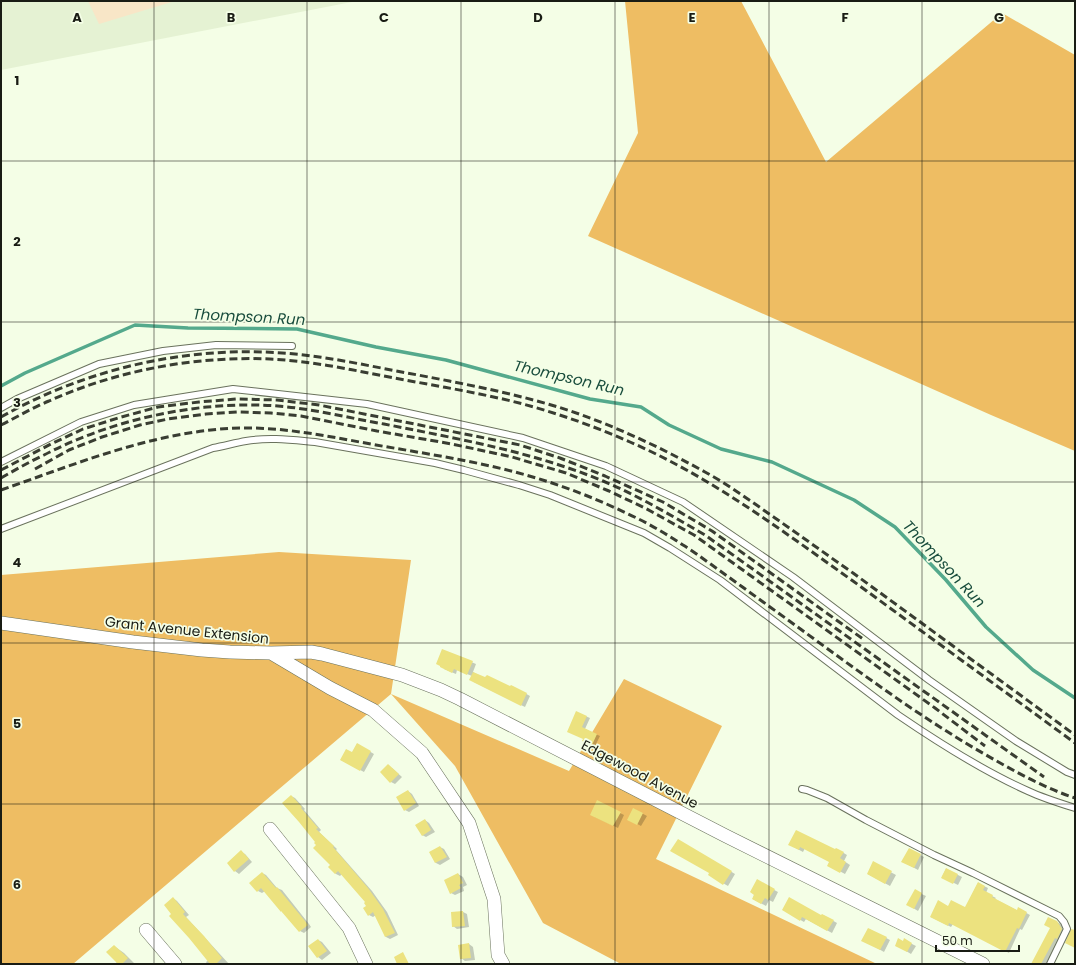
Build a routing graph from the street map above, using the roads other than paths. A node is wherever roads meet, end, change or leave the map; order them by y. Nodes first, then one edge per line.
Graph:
1 (292, 346) dead end
2 (1, 408) edge
3 (1, 462) edge
4 (1, 529) edge
5 (1, 623) edge
6 (271, 653) junction
7 (1075, 775) edge
8 (802, 789) dead end
9 (1075, 808) edge
10 (270, 829) dead end
11 (146, 930) dead end
12 (175, 964) edge
13 (366, 964) edge
14 (503, 964) edge
15 (982, 964) edge
16 (1050, 964) edge

1 - 2 lane
3 - 7 lane
4 - 9 lane
5 - 6 street, Grant Avenue Extension
6 - 14 street, Grant Avenue Extension
6 - 15 street, Edgewood Avenue
8 - 16 lane
10 - 13 street
11 - 12 street

